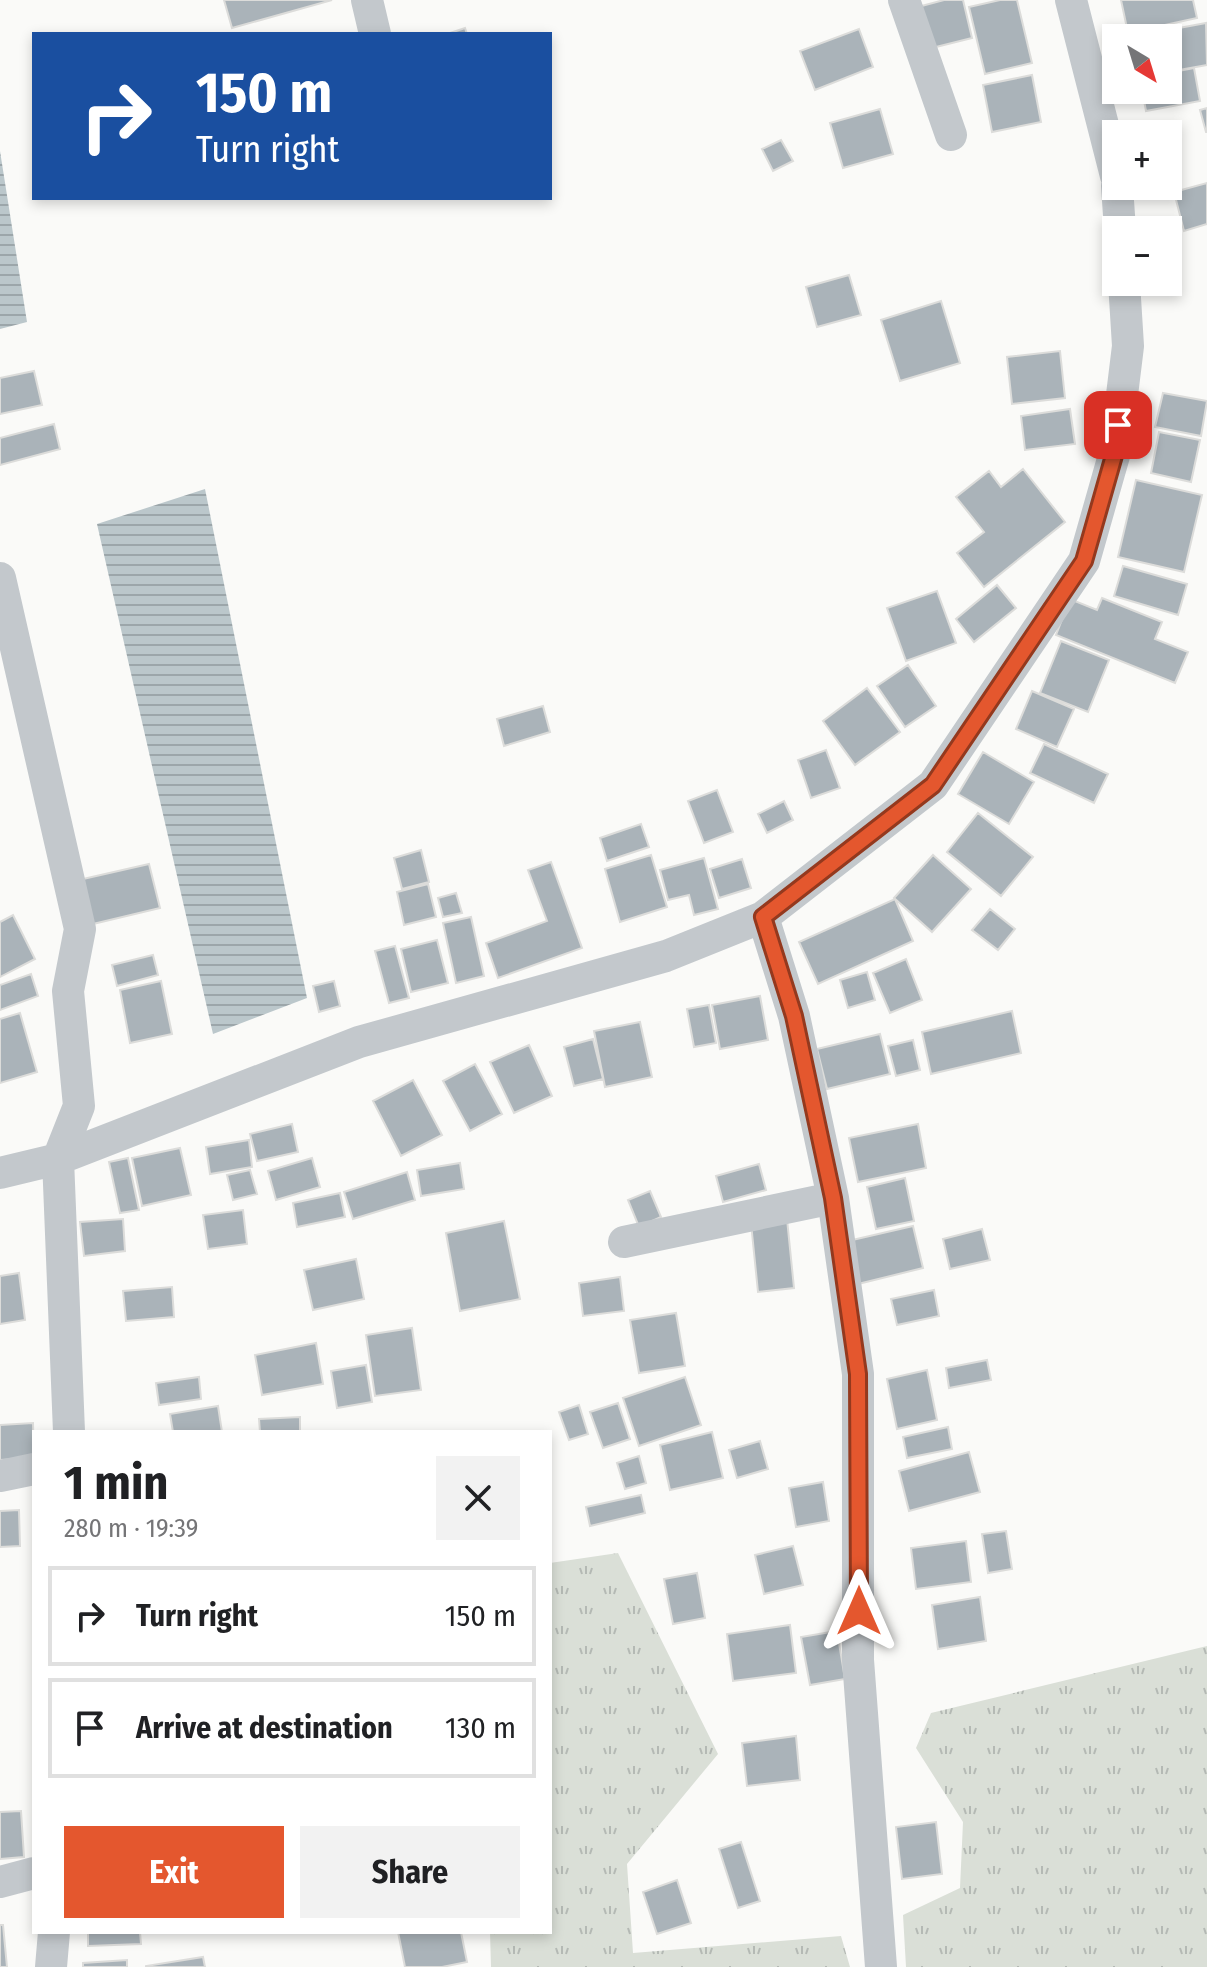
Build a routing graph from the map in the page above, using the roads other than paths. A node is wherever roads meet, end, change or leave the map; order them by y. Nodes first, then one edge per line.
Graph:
1 (367, 0) edge
2 (904, 0) edge
3 (1071, 0) edge
4 (375, 32) edge
5 (1102, 121) edge
6 (951, 135) dead end
7 (1125, 296) edge
8 (0, 578) edge
9 (763, 917) junction
10 (58, 1159) junction
11 (0, 1173) edge
12 (833, 1198) junction
13 (624, 1242) dead end
14 (69, 1430) edge
15 (32, 1469) edge
16 (0, 1476) edge
17 (32, 1874) edge
18 (0, 1882) edge
19 (54, 1934) edge
20 (51, 1967) edge
21 (881, 1967) edge

1 - 4 street
2 - 6 street
3 - 5 street
7 - 9 street
8 - 10 street
9 - 10 street
9 - 12 street
10 - 11 street
10 - 14 street
12 - 13 street
12 - 21 street
15 - 16 street
17 - 18 street
19 - 20 street

